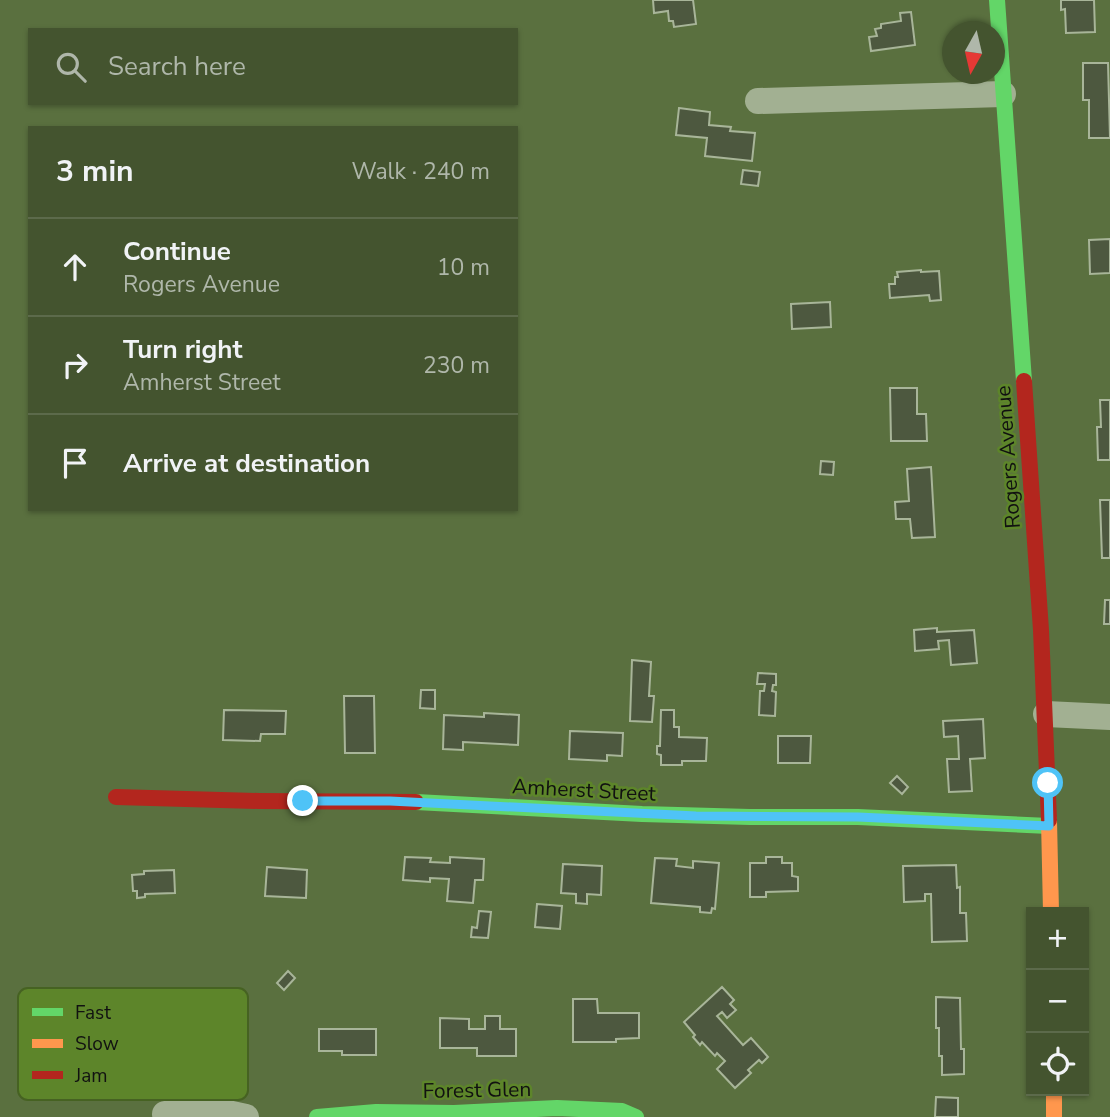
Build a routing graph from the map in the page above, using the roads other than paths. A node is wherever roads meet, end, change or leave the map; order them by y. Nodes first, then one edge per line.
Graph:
1 (996, 0) edge
2 (1003, 94) junction
3 (758, 101) dead end
4 (1046, 714) junction
5 (1110, 717) edge
6 (116, 797) dead end
7 (1049, 826) junction
8 (1051, 907) edge
9 (1054, 1096) edge
10 (166, 1114) dead end
11 (246, 1117) edge
12 (317, 1117) edge
13 (636, 1117) edge
14 (1054, 1117) edge

1 - 2 street, Rogers Avenue
2 - 3 street
2 - 4 street, Rogers Avenue
4 - 5 street
4 - 7 street, Rogers Avenue
6 - 7 street, Amherst Street
7 - 8 street, Rogers Avenue
9 - 14 street
10 - 11 street
12 - 13 street, Forest Glen

